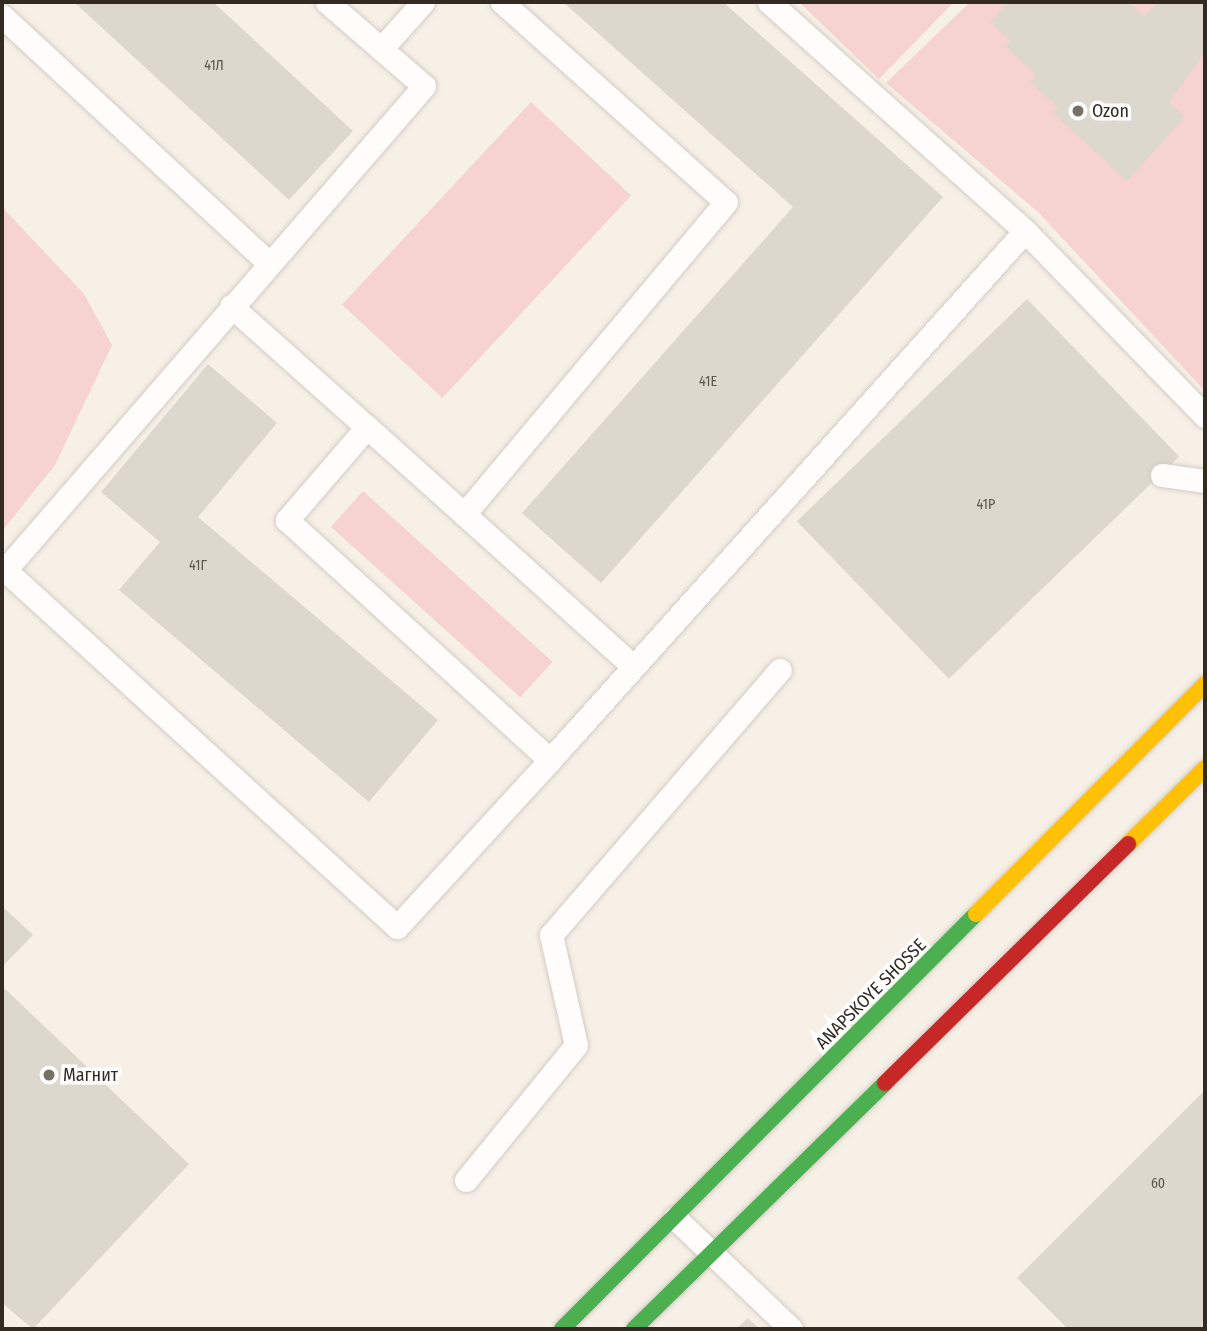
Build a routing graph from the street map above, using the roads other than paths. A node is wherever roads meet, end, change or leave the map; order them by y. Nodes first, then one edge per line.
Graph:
1 (327, 2) edge
2 (423, 2) edge
3 (502, 2) edge
4 (769, 2) edge
5 (2, 16) edge
6 (381, 49) junction
7 (1025, 231) junction
8 (268, 262) junction
9 (231, 306) junction
10 (1205, 416) edge
11 (367, 428) junction
12 (1162, 475) dead end
13 (1205, 481) edge
14 (464, 514) junction
15 (633, 666) junction
16 (780, 670) dead end
17 (1205, 684) edge
18 (550, 760) junction
19 (1205, 768) edge
20 (466, 1180) dead end
21 (675, 1218) junction
22 (712, 1254) junction
23 (562, 1329) edge
24 (635, 1329) edge
25 (791, 1329) edge

1 - 6 lane
2 - 6 lane
3 - 14 lane
4 - 7 lane
5 - 8 lane
6 - 8 lane
7 - 10 lane
7 - 15 lane
8 - 9 lane
9 - 11 lane
9 - 18 lane
11 - 14 lane
11 - 18 lane
12 - 13 lane
14 - 15 lane
15 - 18 lane
16 - 20 lane
17 - 21 highway, ANAPSKOYE SHOSSE
19 - 22 highway
21 - 22 lane
21 - 23 highway, ANAPSKOYE SHOSSE
22 - 24 highway
22 - 25 lane

